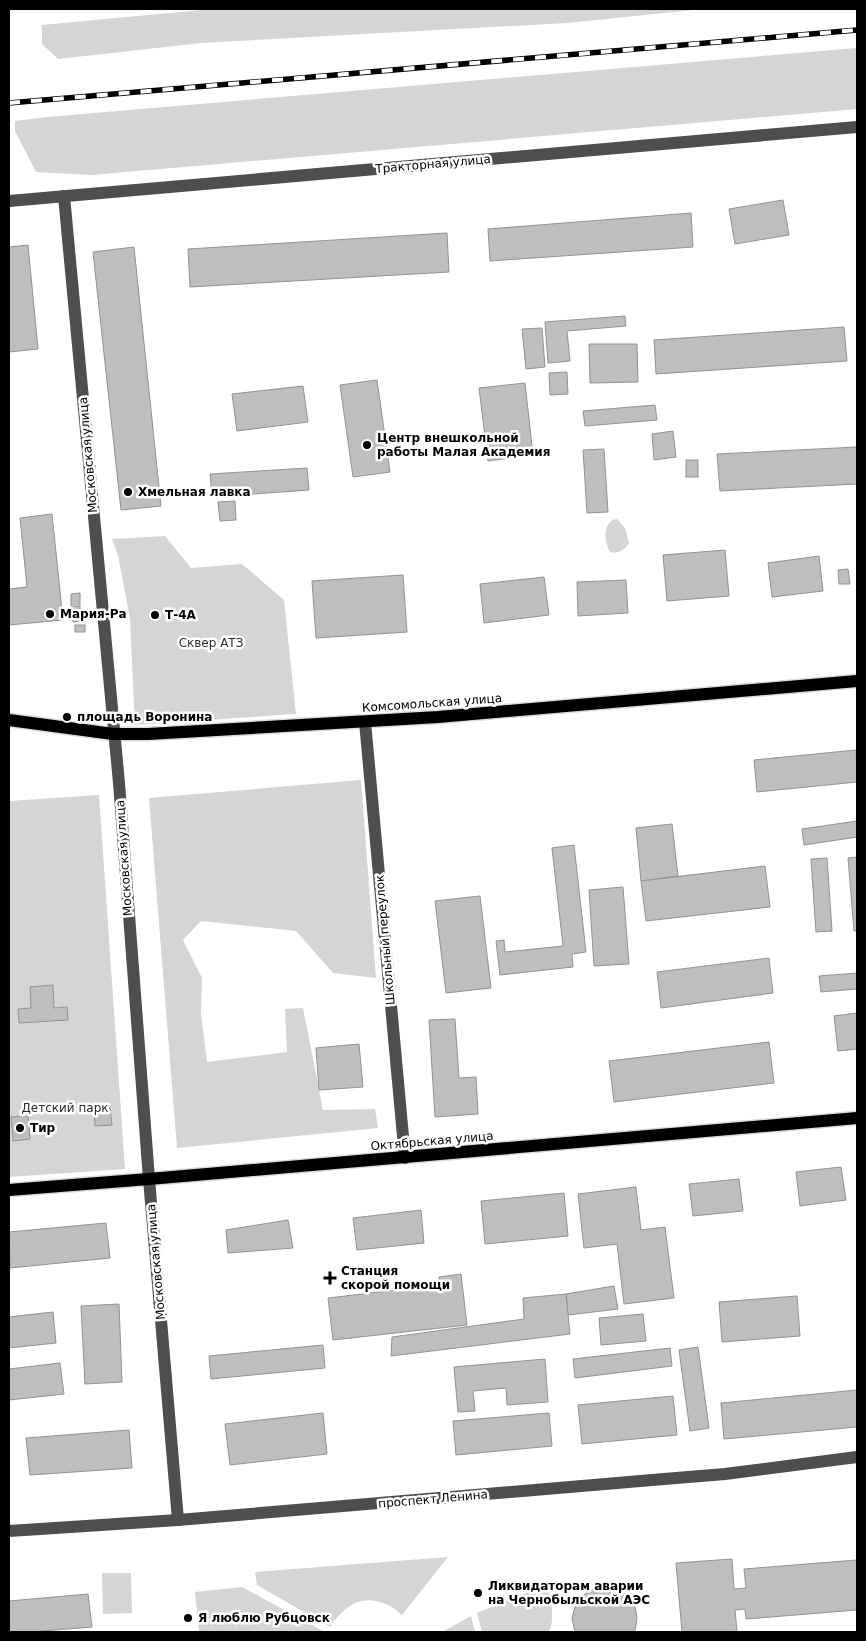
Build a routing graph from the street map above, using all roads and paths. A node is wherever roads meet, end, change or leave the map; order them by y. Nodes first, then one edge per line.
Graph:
1 (857, 126) edge
2 (64, 196) junction
3 (9, 201) edge
4 (857, 681) edge
5 (9, 720) edge
6 (365, 722) junction
7 (113, 734) junction
8 (857, 1118) edge
9 (405, 1158) junction
10 (149, 1179) junction
11 (9, 1190) edge
12 (857, 1457) edge
13 (178, 1520) junction
14 (9, 1530) edge

1 - 2 street, Тракторная улица
2 - 3 street, Тракторная улица
2 - 7 street, Московская улица
4 - 6 main road, Комсомольская улица
5 - 7 main road, Комсомольская улица
6 - 7 main road, Комсомольская улица
6 - 9 street, Школьный переулок
7 - 10 street, Московская улица
8 - 9 main road, Октябрьская улица
9 - 10 main road, Октябрьская улица
10 - 11 main road, Октябрьская улица
10 - 13 street, Московская улица
12 - 13 street, проспект Ленина
13 - 14 street, проспект Ленина

